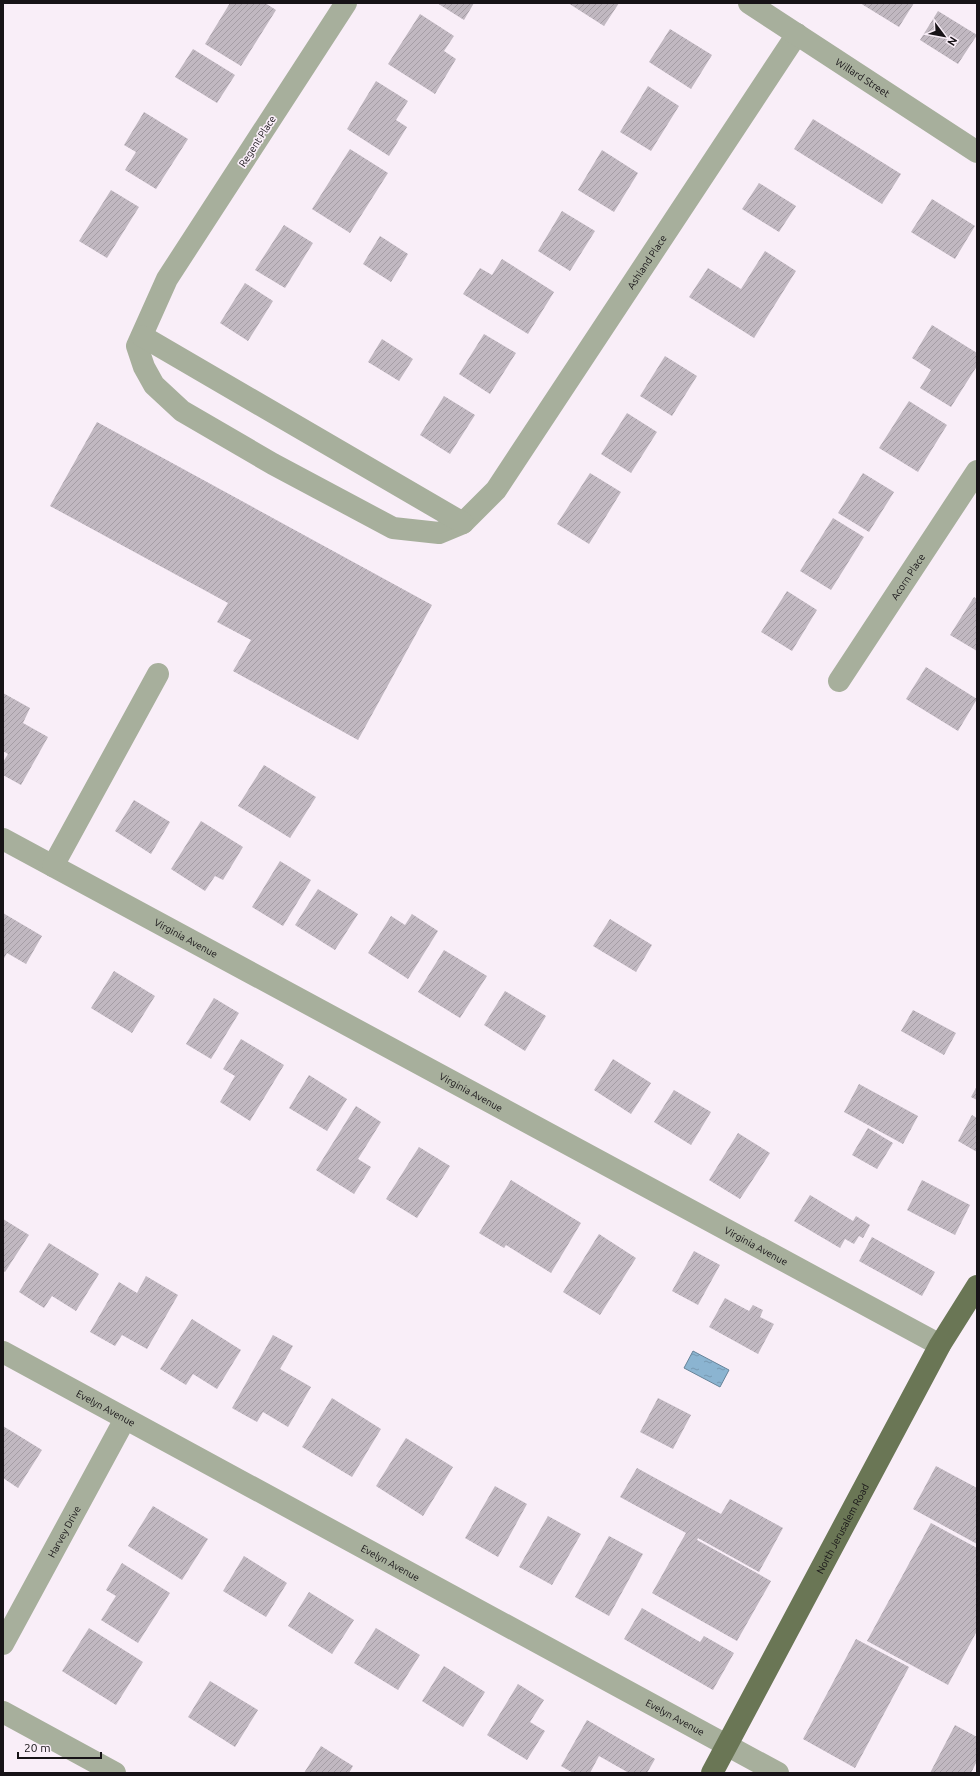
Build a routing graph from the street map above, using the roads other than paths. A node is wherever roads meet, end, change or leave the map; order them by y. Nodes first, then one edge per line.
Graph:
1 (346, 3) edge
2 (749, 3) edge
3 (797, 34) junction
4 (977, 152) edge
5 (142, 336) junction
6 (977, 471) edge
7 (463, 523) junction
8 (158, 674) dead end
9 (839, 681) dead end
10 (3, 839) edge
11 (53, 866) junction
12 (977, 1286) edge
13 (940, 1346) junction
14 (3, 1352) edge
15 (124, 1419) junction
16 (3, 1644) edge
17 (3, 1712) edge
18 (728, 1746) junction
19 (115, 1773) edge
20 (712, 1773) edge
21 (778, 1773) edge

1 - 5 street, Regent Place
2 - 3 street, Willard Street
3 - 4 street, Willard Street
3 - 7 street, Ashland Place
5 - 7 street
5 - 7 street, Regent Place
6 - 9 street, Acorn Place
8 - 11 street
10 - 11 street, Virginia Avenue
11 - 13 street, Virginia Avenue
12 - 13 main road, North Jerusalem Road
13 - 18 main road, North Jerusalem Road
14 - 15 street, Evelyn Avenue
15 - 16 street, Harvey Drive
15 - 18 street, Evelyn Avenue
17 - 19 street
18 - 20 main road, North Jerusalem Road
18 - 21 street, Evelyn Avenue

